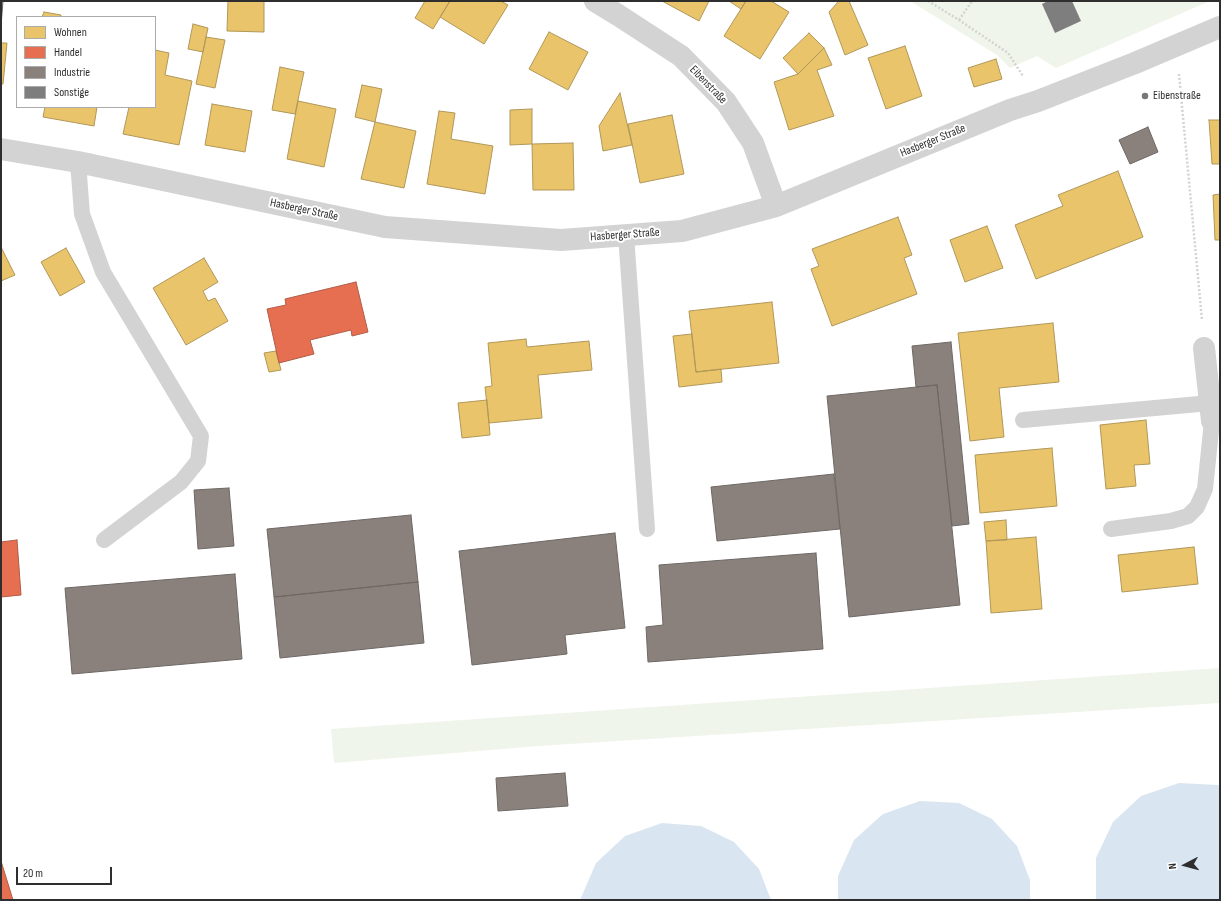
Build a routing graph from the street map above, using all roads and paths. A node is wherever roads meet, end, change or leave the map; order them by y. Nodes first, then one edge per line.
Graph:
1 (595, 1) edge
2 (928, 1) edge
3 (972, 1) edge
4 (959, 20) junction
5 (1220, 27) edge
6 (1177, 46) junction
7 (1038, 101) junction
8 (1, 149) edge
9 (78, 162) junction
10 (776, 206) junction
11 (626, 235) junction
12 (1204, 348) joint
13 (1214, 415) edge
14 (1023, 420) dead end
15 (646, 529) dead end
16 (1111, 529) dead end
17 (104, 540) dead end

1 - 10 street, Eibenstraße
2 - 4 path
3 - 4 path
4 - 7 path
5 - 6 street, Hasberger Straße
6 - 7 street, Hasberger Straße
6 - 12 path
7 - 10 street, Hasberger Straße
8 - 9 street, Hasberger Straße
9 - 11 street, Hasberger Straße
9 - 17 lane
10 - 11 street, Hasberger Straße
11 - 15 lane
12 - 13 street
13 - 14 lane
13 - 16 lane

